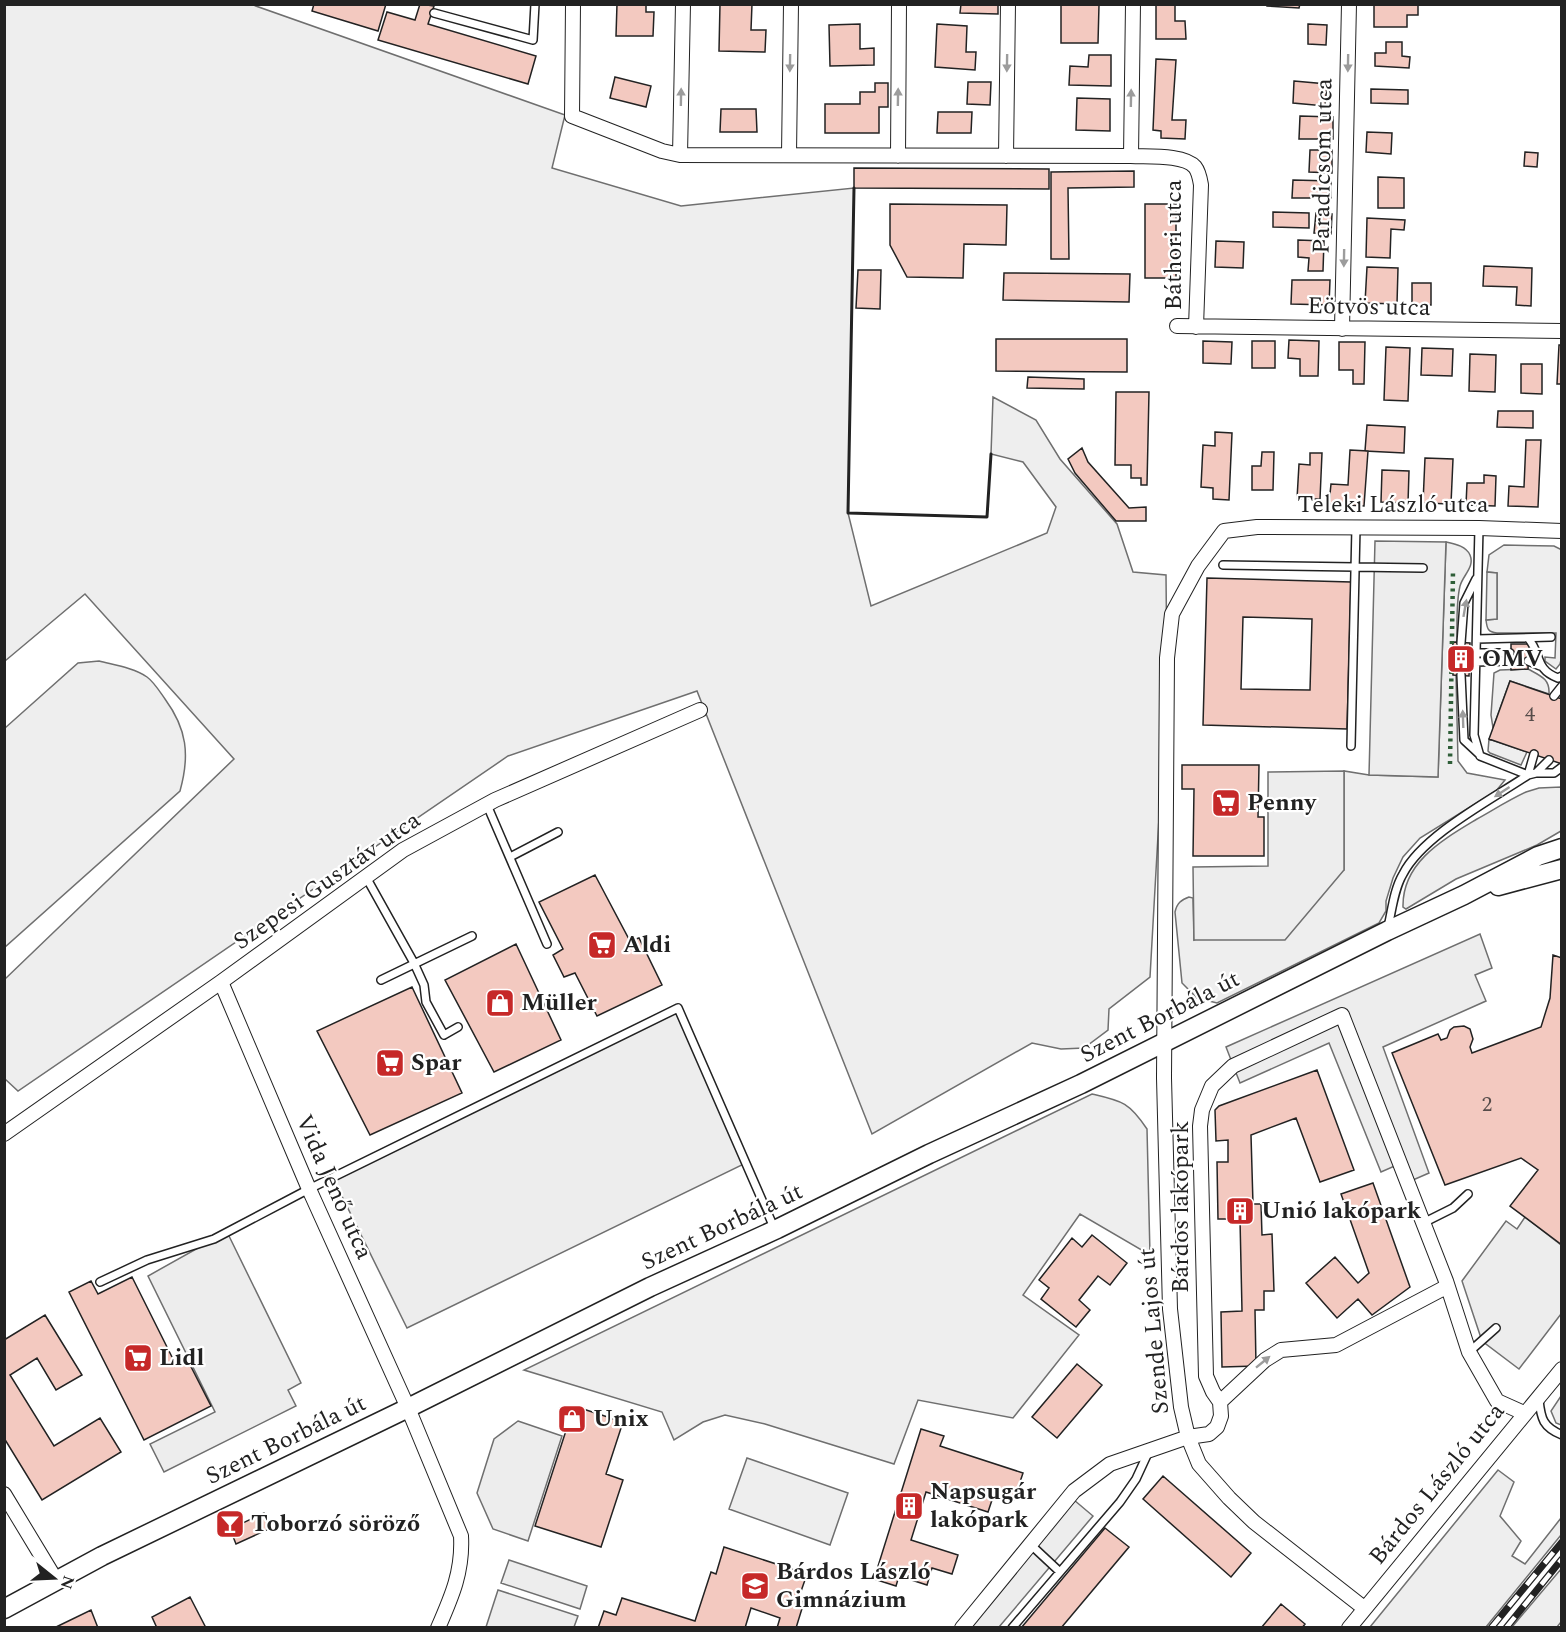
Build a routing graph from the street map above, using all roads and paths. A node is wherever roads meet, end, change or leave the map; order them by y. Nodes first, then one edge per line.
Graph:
1 (535, 4) edge
2 (573, 4) edge
3 (683, 4) edge
4 (791, 4) edge
5 (899, 4) edge
6 (1008, 4) edge
7 (1133, 4) edge
8 (1349, 4) edge
9 (434, 13) dead end
10 (789, 154) junction
11 (680, 155) junction
12 (898, 156) junction
13 (1006, 156) junction
14 (1131, 156) junction
15 (1177, 326) dead end
16 (1196, 327) junction
17 (1342, 329) junction
18 (1562, 331) edge
19 (1356, 527) junction
20 (1479, 528) junction
21 (1224, 531) joint
22 (1562, 531) edge
23 (1223, 565) dead end
24 (1355, 567) junction
25 (1423, 568) dead end
26 (1478, 576) junction
27 (1551, 637) dead end
28 (1528, 638) junction
29 (1477, 639) junction
30 (1461, 643) dead end
31 (1476, 653) junction
32 (1510, 653) dead end
33 (1537, 655) junction
34 (1511, 661) dead end
35 (1476, 662) junction
36 (1540, 666) junction
37 (1461, 675) dead end
38 (1562, 676) edge
39 (1562, 686) edge
40 (1554, 696) dead end
41 (699, 710) dead end
42 (1351, 746) dead end
43 (1534, 754) dead end
44 (1480, 756) junction
45 (1550, 760) dead end
46 (1562, 767) edge
47 (1536, 772) junction
48 (1528, 775) junction
49 (487, 805) junction
50 (558, 832) dead end
51 (1562, 836) edge
52 (1562, 848) edge
53 (1538, 856) junction
54 (510, 857) junction
55 (1558, 872) edge
56 (366, 877) junction
57 (1464, 896) junction
58 (1387, 931) junction
59 (471, 936) dead end
60 (547, 944) dead end
61 (414, 963) junction
62 (381, 980) dead end
63 (221, 982) junction
64 (458, 1027) dead end
65 (1165, 1044) junction
66 (4, 1134) edge
67 (309, 1189) junction
68 (1468, 1194) dead end
69 (1423, 1223) junction
70 (777, 1229) junction
71 (100, 1282) dead end
72 (1446, 1287) junction
73 (1496, 1328) dead end
74 (1469, 1352) junction
75 (1562, 1369) edge
76 (1539, 1397) junction
77 (1220, 1402) junction
78 (408, 1408) junction
79 (1524, 1413) junction
80 (1562, 1435) edge
81 (1188, 1437) junction
82 (1149, 1449) junction
83 (4, 1494) edge
84 (1030, 1544) junction
85 (1060, 1572) junction
86 (56, 1580) junction
87 (1365, 1608) junction
88 (4, 1609) edge
89 (438, 1628) edge
90 (962, 1628) edge
91 (1012, 1628) edge
92 (1349, 1628) edge

1 - 9 lane
2 - 11 street
11 -> 3 street
4 -> 10 street
12 -> 5 street
6 -> 13 street
14 -> 7 street
8 -> 17 street, Paradicsom utca
10 - 11 street
10 - 12 street
12 - 13 street
13 - 14 street
14 - 16 street, Báthori utca
15 - 16 street, Eötvös utca
16 - 17 street, Eötvös utca
17 - 18 street, Eötvös utca
19 - 20 street, Teleki László utca
19 - 21 street, Teleki László utca
19 - 24 lane
20 - 22 street, Teleki László utca
20 - 26 lane
21 - 65 street, Szende Lajos út
23 - 24 lane
24 - 25 lane
24 - 42 lane
26 - 29 lane
30 -> 26 lane
27 - 28 lane
28 - 29 lane
28 - 33 lane
29 - 31 lane
31 - 32 lane
31 - 35 lane
33 - 36 lane
33 - 36 lane
34 - 35 lane
35 - 44 lane
36 - 38 lane
44 -> 37 lane
39 - 40 lane
41 - 49 street, Szepesi Gusztáv utca
43 - 48 lane
44 - 48 lane
45 - 47 lane
46 - 47 lane
47 - 48 lane
48 -> 58 lane
49 - 54 lane
49 - 56 street, Szepesi Gusztáv utca
50 - 54 lane
51 - 53 street
52 - 53 street, Szent Borbála út
53 - 57 street, Szent Borbála út
54 - 60 lane
55 - 57 street, Szent Borbála út
56 - 61 lane
56 - 63 street, Szepesi Gusztáv utca
57 - 58 street, Szent Borbála út
58 - 65 street, Szent Borbála út
59 - 61 lane
61 - 62 lane
61 - 64 lane
63 - 66 street, Szepesi Gusztáv utca
63 - 67 street, Vida Jenő utca
65 - 70 street, Szent Borbála út
65 - 81 street, Szende Lajos út
67 - 70 lane
67 - 71 lane
67 - 78 street, Vida Jenő utca
68 - 69 lane
69 - 72 street
69 - 77 street, Bárdos lakópark
70 - 78 street, Szent Borbála út
72 - 74 street
77 -> 72 street
73 - 74 lane
74 - 79 street
75 - 76 street, Bárdos László utca
76 - 79 street, Bárdos László utca
76 - 80 lane
77 - 81 street
78 - 86 street, Szent Borbála út
78 - 89 street, Vida Jenő utca
79 - 87 street, Bárdos László utca
81 - 82 street
81 - 87 street, Szende Lajos út
82 - 84 street
82 - 85 lane
83 - 86 street
84 - 85 lane
84 - 90 street
85 - 91 lane
86 - 88 street, Szent Borbála út
87 - 92 street, Bárdos László utca

